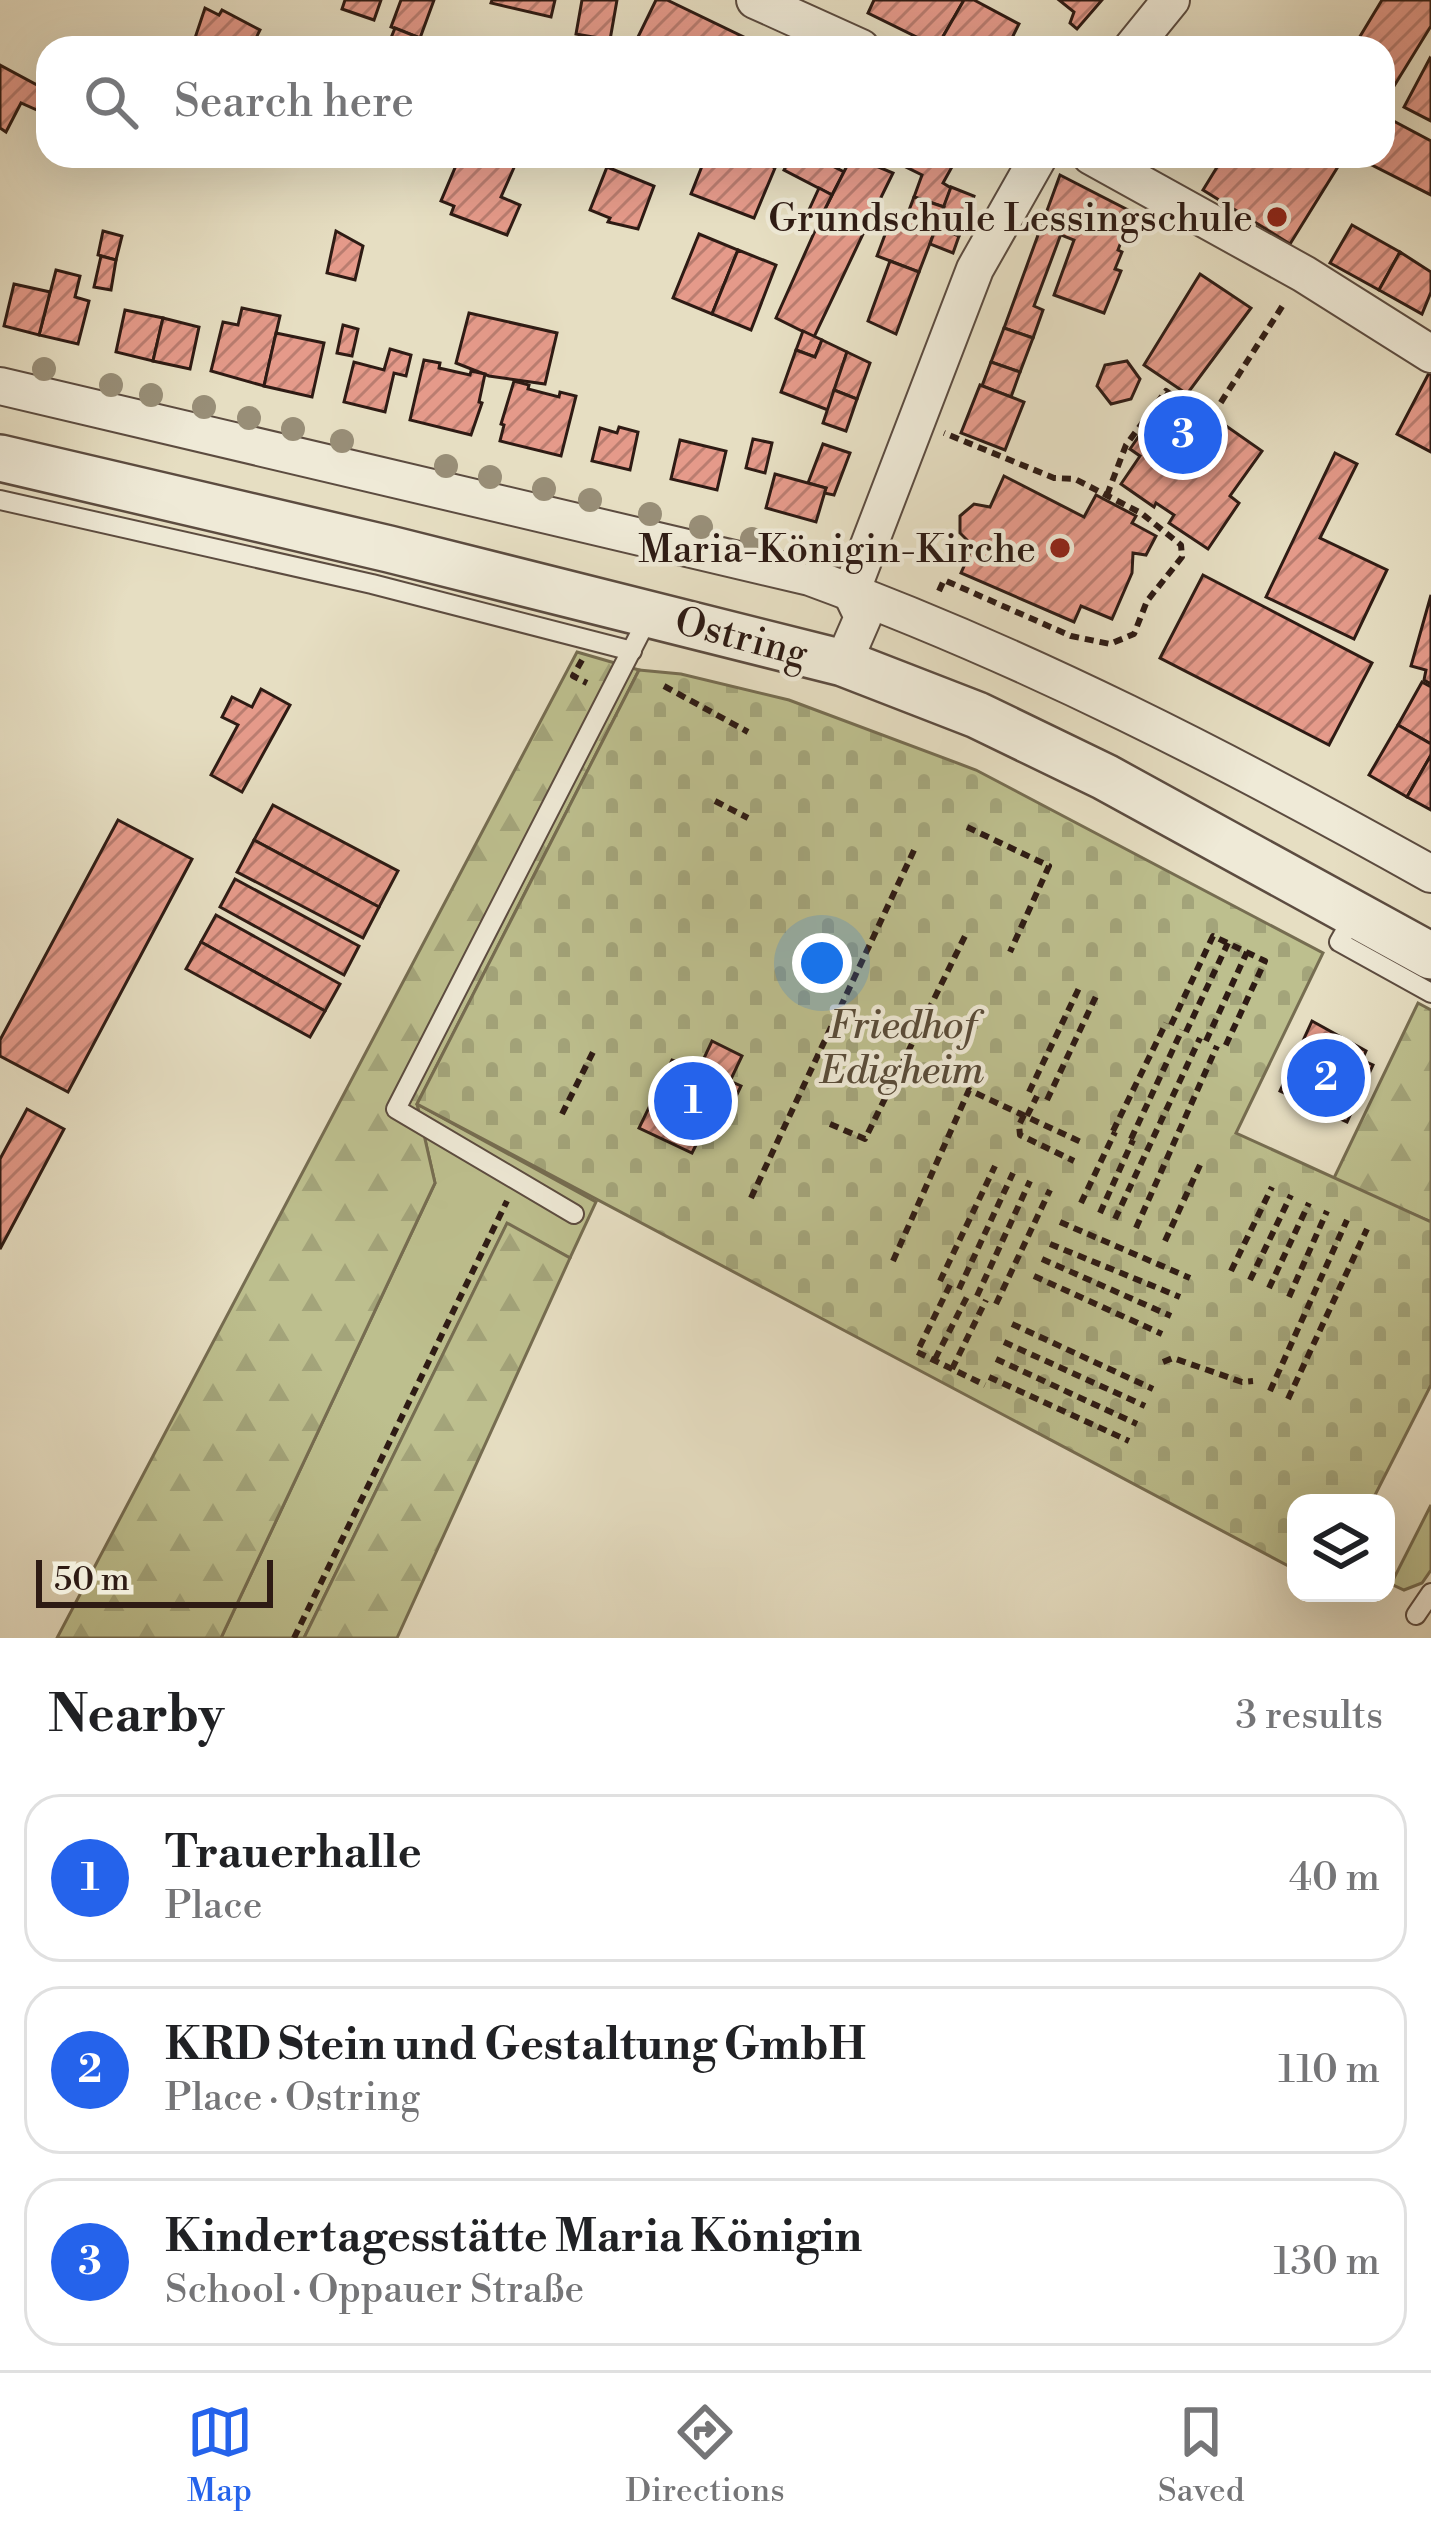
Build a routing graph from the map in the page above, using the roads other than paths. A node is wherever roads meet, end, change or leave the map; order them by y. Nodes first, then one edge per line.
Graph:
1 (755, 0) edge
2 (1171, 0) edge
3 (834, 36) edge
4 (1142, 36) edge
5 (1032, 168) edge
6 (1112, 168) edge
7 (1431, 354) edge
8 (0, 386) edge
9 (0, 458) edge
10 (0, 500) edge
11 (851, 592) junction
12 (641, 631) junction
13 (843, 663) junction
14 (1431, 874) edge
15 (1354, 914) junction
16 (1431, 956) edge
17 (1431, 993) edge
18 (574, 1214) dead end
19 (1431, 1593) edge
20 (1417, 1616) dead end

1 - 3 street
2 - 4 street
5 - 11 street
6 - 7 street
8 - 11 street, Ostring
9 - 12 street, Ostring
10 - 12 lane
11 - 13 street
11 - 14 street, Ostring
12 - 13 street, Ostring
12 - 18 lane
13 - 15 street, Ostring
15 - 16 street, Ostring
15 - 17 lane
19 - 20 lane

